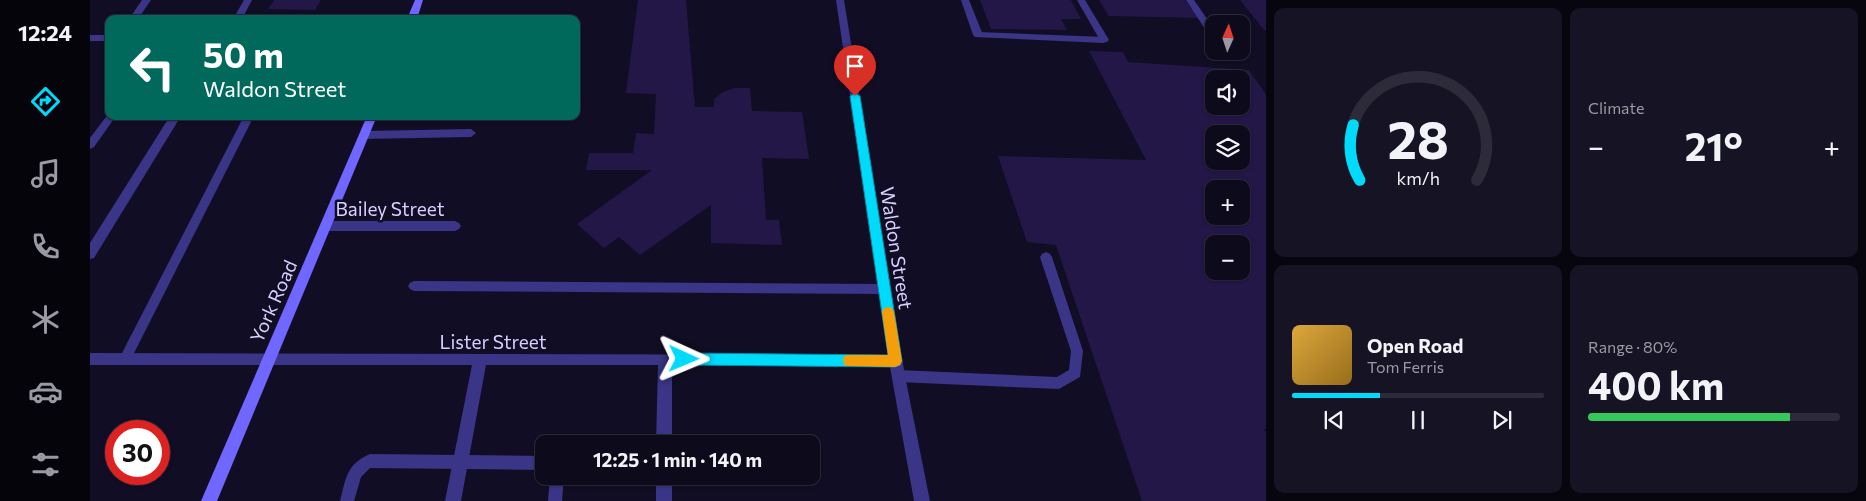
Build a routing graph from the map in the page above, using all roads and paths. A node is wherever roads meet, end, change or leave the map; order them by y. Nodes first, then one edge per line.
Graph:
1 (147, 0) edge
2 (248, 0) edge
3 (420, 0) edge
4 (840, 0) edge
5 (965, 0) edge
6 (1081, 0) edge
7 (1190, 0) edge
8 (135, 15) edge
9 (239, 15) edge
10 (414, 15) edge
11 (1205, 22) edge
12 (978, 35) joint
13 (90, 38) edge
14 (105, 38) edge
15 (1104, 40) joint
16 (108, 120) edge
17 (174, 120) edge
18 (247, 120) edge
19 (370, 120) edge
20 (471, 133) dead end
21 (364, 135) junction
22 (90, 145) edge
23 (326, 226) junction
24 (455, 226) dead end
25 (90, 254) edge
26 (1046, 257) dead end
27 (414, 286) dead end
28 (884, 289) junction
29 (90, 359) edge
30 (125, 359) junction
31 (665, 359) junction
32 (268, 360) junction
33 (480, 360) junction
34 (895, 361) junction
35 (898, 376) junction
36 (664, 435) edge
37 (460, 462) junction
38 (535, 463) edge
39 (556, 485) edge
40 (664, 485) edge
41 (209, 501) edge
42 (347, 501) edge
43 (453, 501) edge
44 (555, 501) edge
45 (664, 501) edge
46 (922, 501) edge

1 - 8 street
2 - 9 street
3 - 10 main road
4 - 28 street, Waldon Street
5 - 12 street
6 - 15 street
7 - 11 street
12 - 15 lane
13 - 14 street
16 - 22 lane
17 - 25 street
18 - 30 lane
19 - 21 main road, York Road
20 - 21 street
21 - 23 main road, York Road
23 - 24 street, Bailey Street
23 - 32 main road, York Road
26 - 35 lane
27 - 28 lane
28 - 34 street, Waldon Street
29 - 30 street, Lister Street
30 - 32 street, Lister Street
31 - 33 street, Lister Street
31 - 34 street, Lister Street
31 - 36 street
32 - 33 street, Lister Street
32 - 41 main road, York Road
33 - 37 street
34 - 35 street, Waldon Street
35 - 46 street, Waldon Street
37 - 38 lane
37 - 42 lane
37 - 43 street
39 - 44 lane
40 - 45 street

